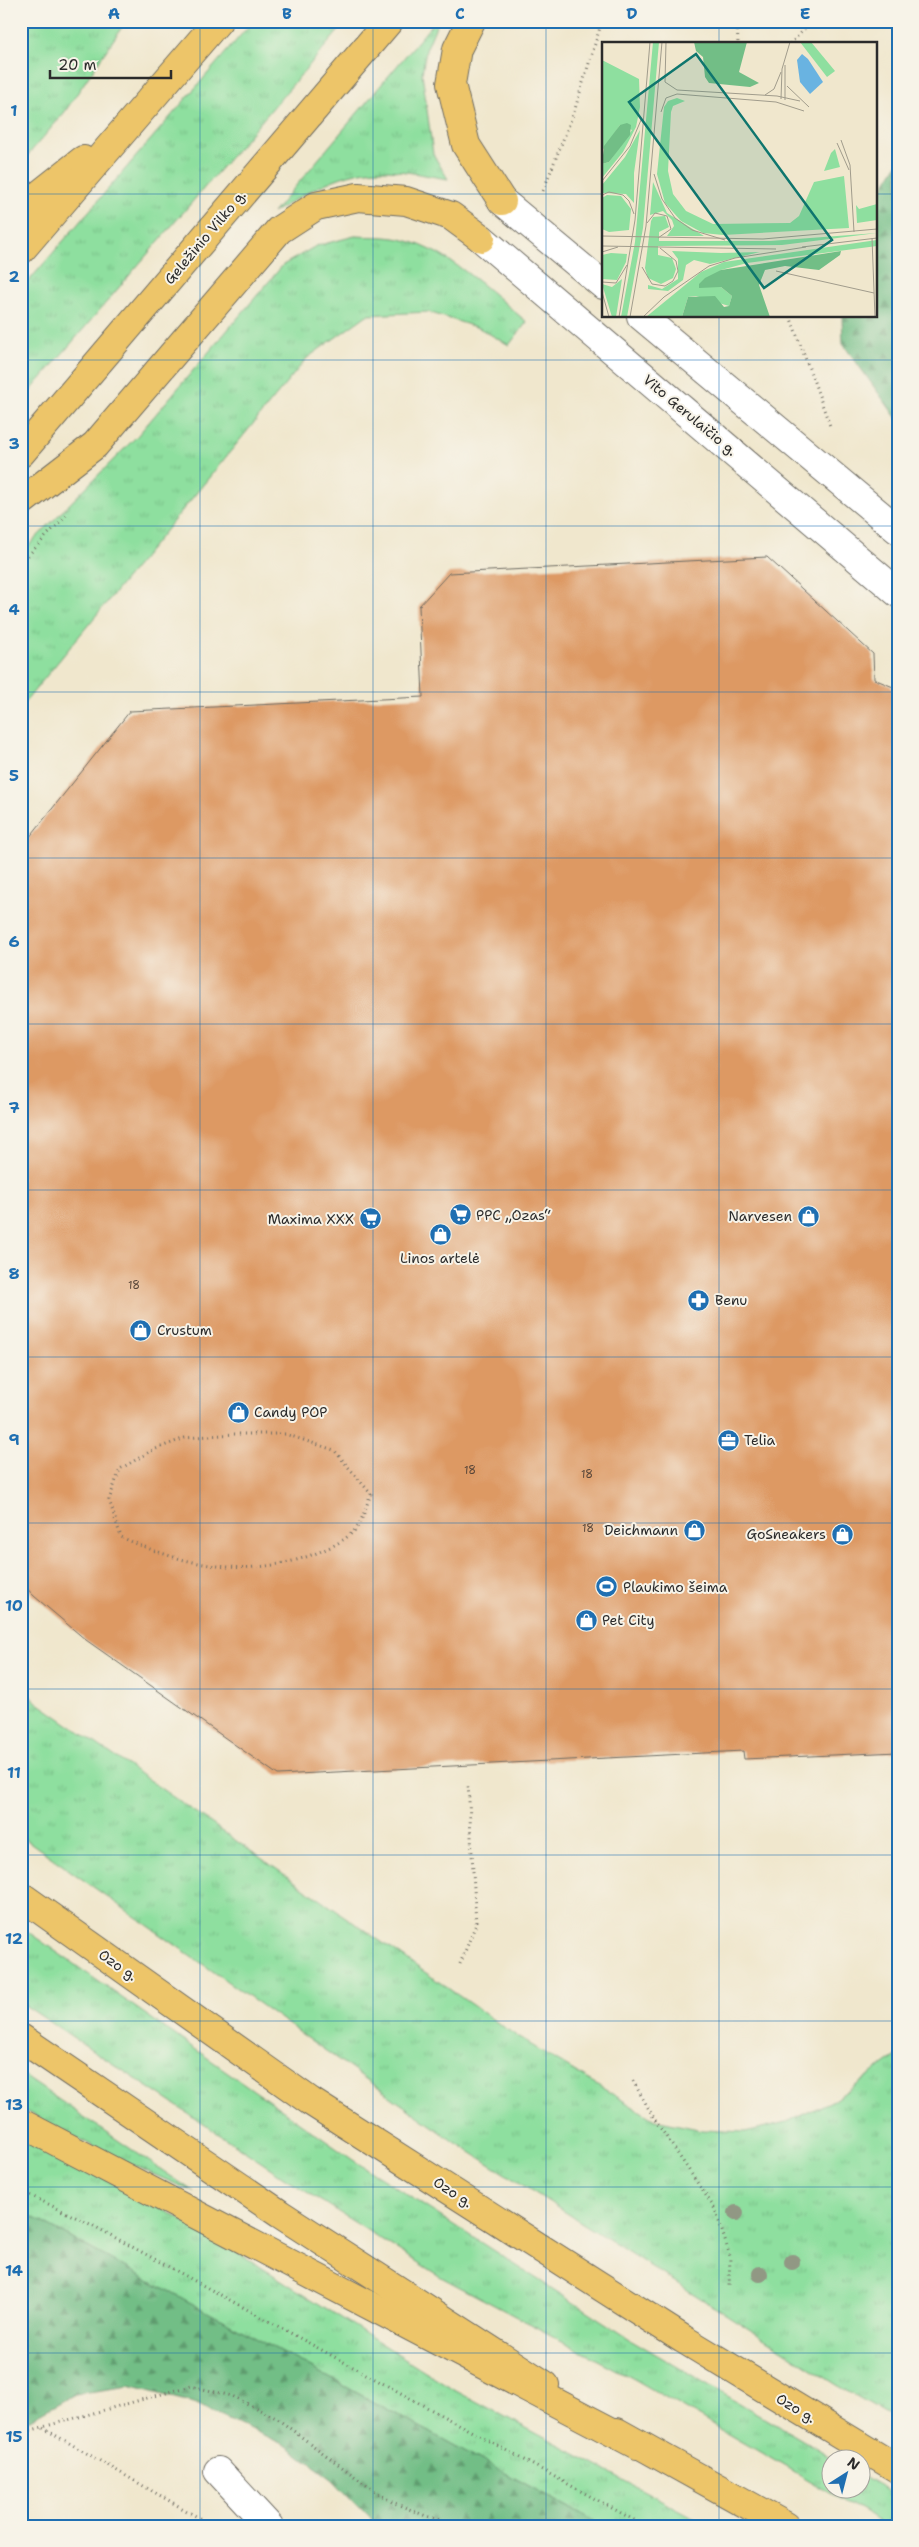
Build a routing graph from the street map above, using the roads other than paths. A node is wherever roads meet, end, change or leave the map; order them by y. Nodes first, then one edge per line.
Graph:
1 (218, 21) edge
2 (389, 21) edge
3 (471, 21) edge
4 (140, 113) junction
5 (502, 201) joint
6 (21, 209) edge
7 (481, 238) joint
8 (21, 250) edge
9 (602, 283) edge
10 (643, 318) edge
11 (21, 453) edge
12 (21, 502) edge
13 (898, 530) edge
14 (898, 592) edge
15 (21, 1896) edge
16 (21, 2038) edge
17 (21, 2123) edge
18 (637, 2445) junction
19 (898, 2469) edge
20 (218, 2471) dead end
21 (270, 2526) edge
22 (786, 2526) edge

1 - 4 main road
2 - 11 main road, Geležinio Vilko g.
3 - 5 main road
4 - 6 main road
4 - 8 main road
5 - 9 street
7 - 12 main road
7 - 14 street, Vito Gerulaičio g.
10 - 13 street
15 - 19 main road, Ozo g.
16 - 18 main road
17 - 18 main road
18 - 22 main road
20 - 21 street

